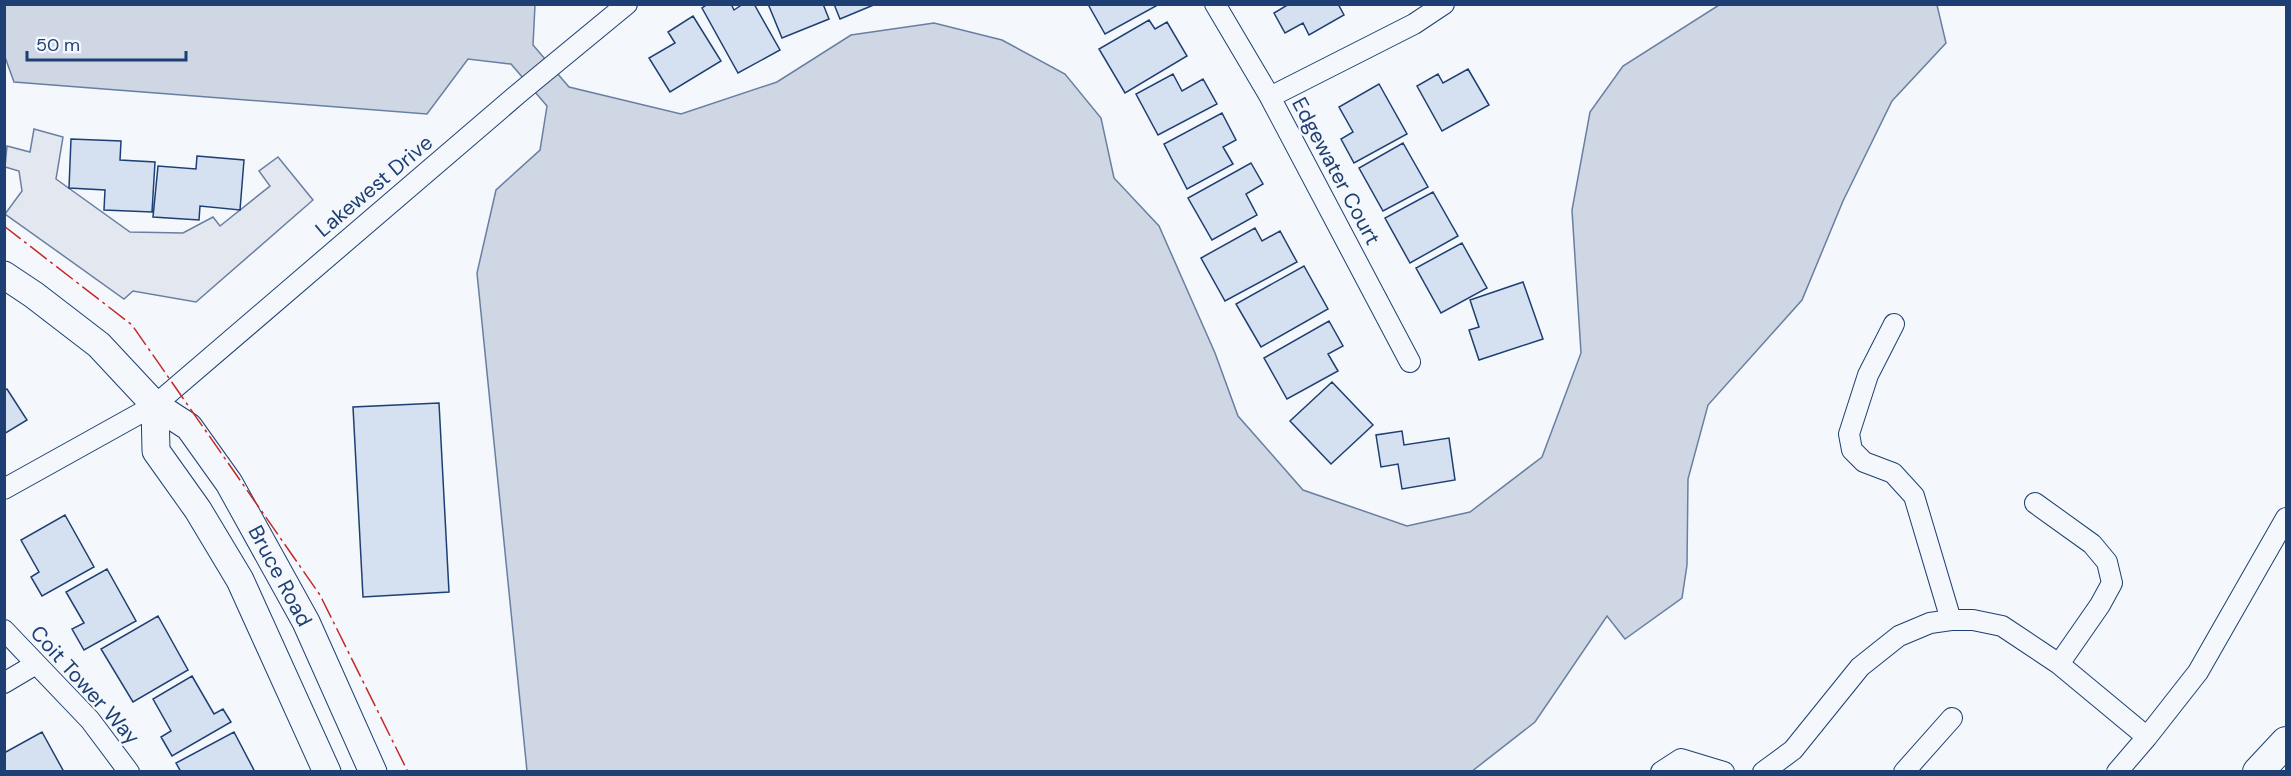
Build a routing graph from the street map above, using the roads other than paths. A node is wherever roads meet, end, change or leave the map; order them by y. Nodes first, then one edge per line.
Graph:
1 (627, 4) edge
2 (1215, 4) edge
3 (1444, 4) edge
4 (1270, 97) junction
5 (4, 275) edge
6 (1894, 324) dead end
7 (1410, 362) dead end
8 (155, 405) junction
9 (4, 489) edge
10 (2036, 503) dead end
11 (2286, 518) edge
12 (1951, 620) junction
13 (4, 630) edge
14 (36, 664) junction
15 (2059, 664) junction
16 (4, 683) edge
17 (1952, 718) dead end
18 (2147, 737) junction
19 (2286, 741) edge
20 (129, 771) edge
21 (327, 771) edge
22 (373, 771) edge
23 (1661, 771) edge
24 (1724, 771) edge
25 (1763, 771) edge
26 (1904, 771) edge
27 (2117, 771) edge
28 (2258, 771) edge

1 - 8 street, Lakewest Drive
2 - 4 street, Edgewater Court
3 - 4 street
4 - 7 street, Edgewater Court
5 - 8 main road, Bruce Road
6 - 12 street
8 - 9 street, Lakewest Drive
8 - 21 main road, Bruce Road
8 - 22 main road, Bruce Road
10 - 15 street
11 - 18 street
12 - 15 street
12 - 25 street
13 - 14 street, Coit Tower Way
14 - 16 street
14 - 20 street, Coit Tower Way
15 - 18 street
17 - 26 street
18 - 27 street
19 - 28 main road
23 - 24 street

